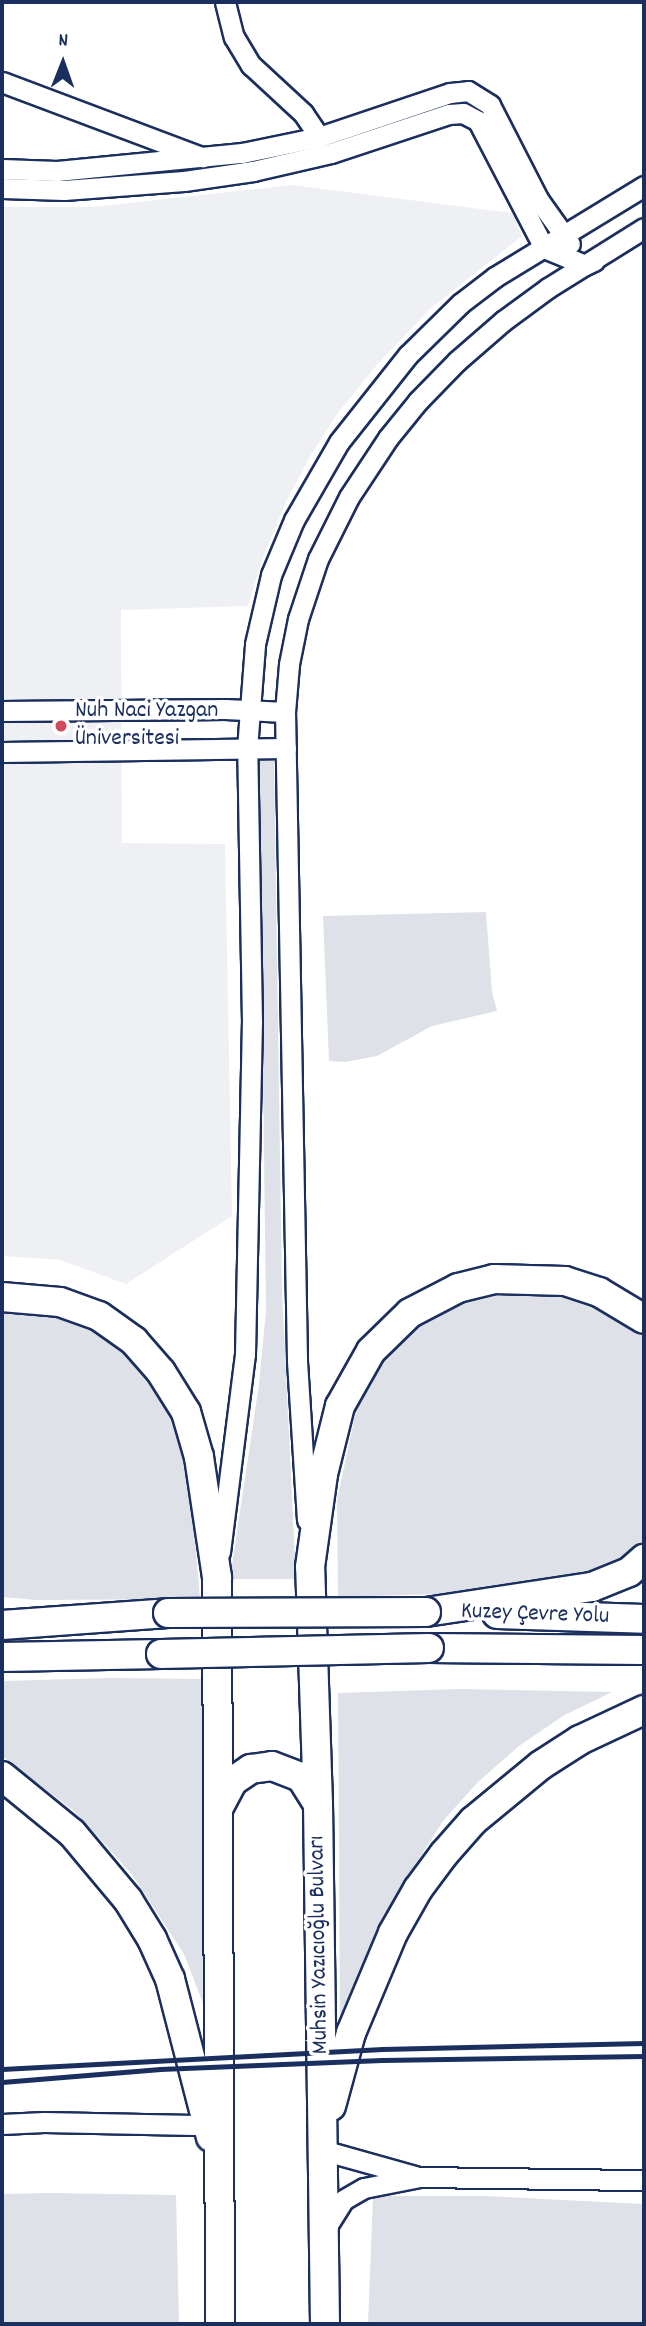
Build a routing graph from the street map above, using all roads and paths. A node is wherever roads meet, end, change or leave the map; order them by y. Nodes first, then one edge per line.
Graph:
1 (225, 2) edge
2 (2, 82) edge
3 (319, 137) junction
4 (206, 158) junction
5 (2, 169) edge
6 (644, 186) edge
7 (2, 188) edge
8 (644, 228) edge
9 (565, 235) junction
10 (644, 243) edge
11 (544, 248) junction
12 (585, 265) junction
13 (251, 709) junction
14 (2, 711) edge
15 (285, 712) junction
16 (286, 748) junction
17 (247, 749) junction
18 (2, 752) edge
19 (2, 1297) edge
20 (644, 1319) edge
21 (644, 1559) edge
22 (310, 1567) junction
23 (217, 1577) junction
24 (2, 1606) edge
25 (426, 1612) junction
26 (168, 1613) junction
27 (644, 1619) edge
28 (2, 1625) edge
29 (644, 1650) edge
30 (2, 1657) edge
31 (644, 1710) edge
32 (2, 1776) edge
33 (318, 1804) junction
34 (219, 1809) junction
35 (2, 2124) edge
36 (207, 2124) junction
37 (321, 2150) junction
38 (221, 2174) junction
39 (420, 2177) junction
40 (644, 2180) edge
41 (323, 2233) junction
42 (220, 2324) edge
43 (325, 2324) edge

1 - 3 street
2 - 4 street
3 - 4 street
3 - 9 street
4 - 5 street
6 - 9 street
7 - 11 street
8 - 12 street
9 - 11 street
9 - 12 street
10 - 12 street
11 - 12 street
11 - 13 street
12 - 15 street
13 - 14 street
13 - 15 street
13 - 17 street
15 - 16 street
16 - 17 street
16 - 22 street
17 - 18 street
17 - 23 street
19 - 23 highway
20 - 22 highway, Muhsin Yazıcıoğlu Bulvarı
21 - 25 highway
22 - 33 highway, Muhsin Yazıcıoğlu Bulvarı
23 - 34 highway
24 - 26 highway
25 - 26 highway, bridge
25 - 27 highway, Kuzey Çevre Yolu
26 - 28 highway
29 - 30 highway, Kuzey Çevre Yolu, bridge
31 - 37 highway
32 - 36 highway
33 - 34 highway
33 - 37 highway, Muhsin Yazıcıoğlu Bulvarı
34 - 38 highway
35 - 36 street
36 - 38 highway
37 - 39 street
37 - 41 highway, Muhsin Yazıcıoğlu Bulvarı
38 - 42 highway
39 - 40 street
39 - 41 street
41 - 43 highway, Muhsin Yazıcıoğlu Bulvarı

